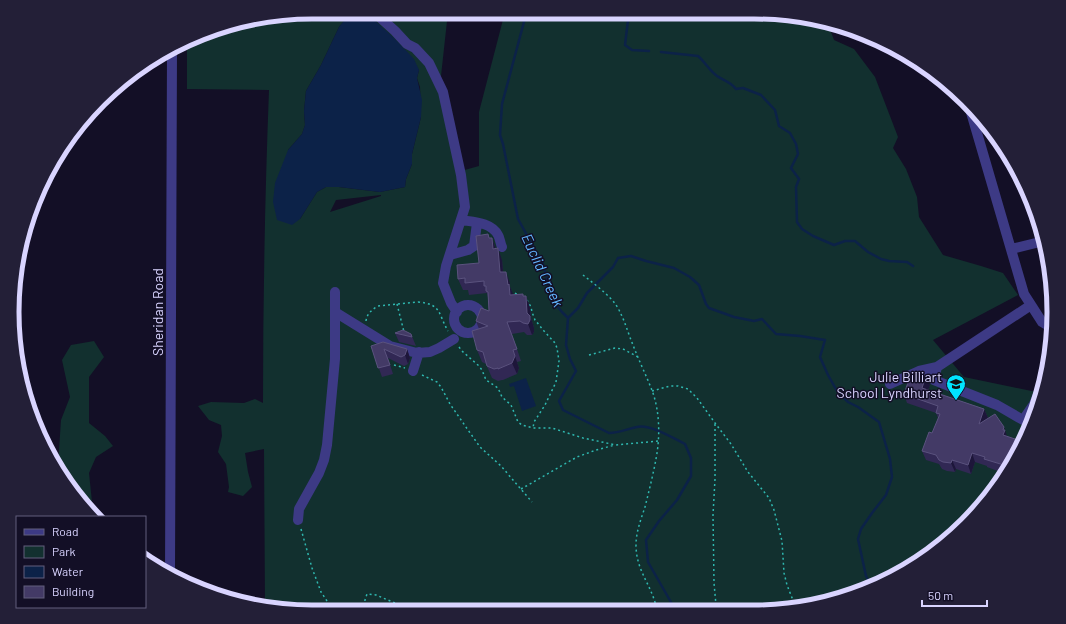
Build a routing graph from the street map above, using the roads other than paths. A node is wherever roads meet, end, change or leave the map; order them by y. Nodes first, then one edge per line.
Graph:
1 (382, 19) edge
2 (172, 54) edge
3 (973, 117) edge
4 (461, 220) junction
5 (477, 223) junction
6 (1038, 242) edge
7 (502, 247) dead end
8 (1011, 249) junction
9 (450, 255) junction
10 (335, 292) dead end
11 (1031, 305) junction
12 (335, 312) junction
13 (457, 312) dead end
14 (1046, 325) edge
15 (454, 339) road end
16 (419, 352) junction
17 (937, 367) junction
18 (414, 371) road end
19 (890, 384) dead end
20 (1029, 411) edge
21 (298, 520) road end
22 (170, 569) edge

1 - 4 street
2 - 22 street, Sheridan Road
3 - 8 street
4 - 5 street
4 - 9 street
5 - 7 street
5 - 9 street
6 - 8 street
8 - 11 street
9 - 13 street
10 - 12 street
11 - 14 street
11 - 17 street
12 - 16 street
12 - 21 street
15 - 16 street
16 - 18 street
17 - 19 street
17 - 20 street

